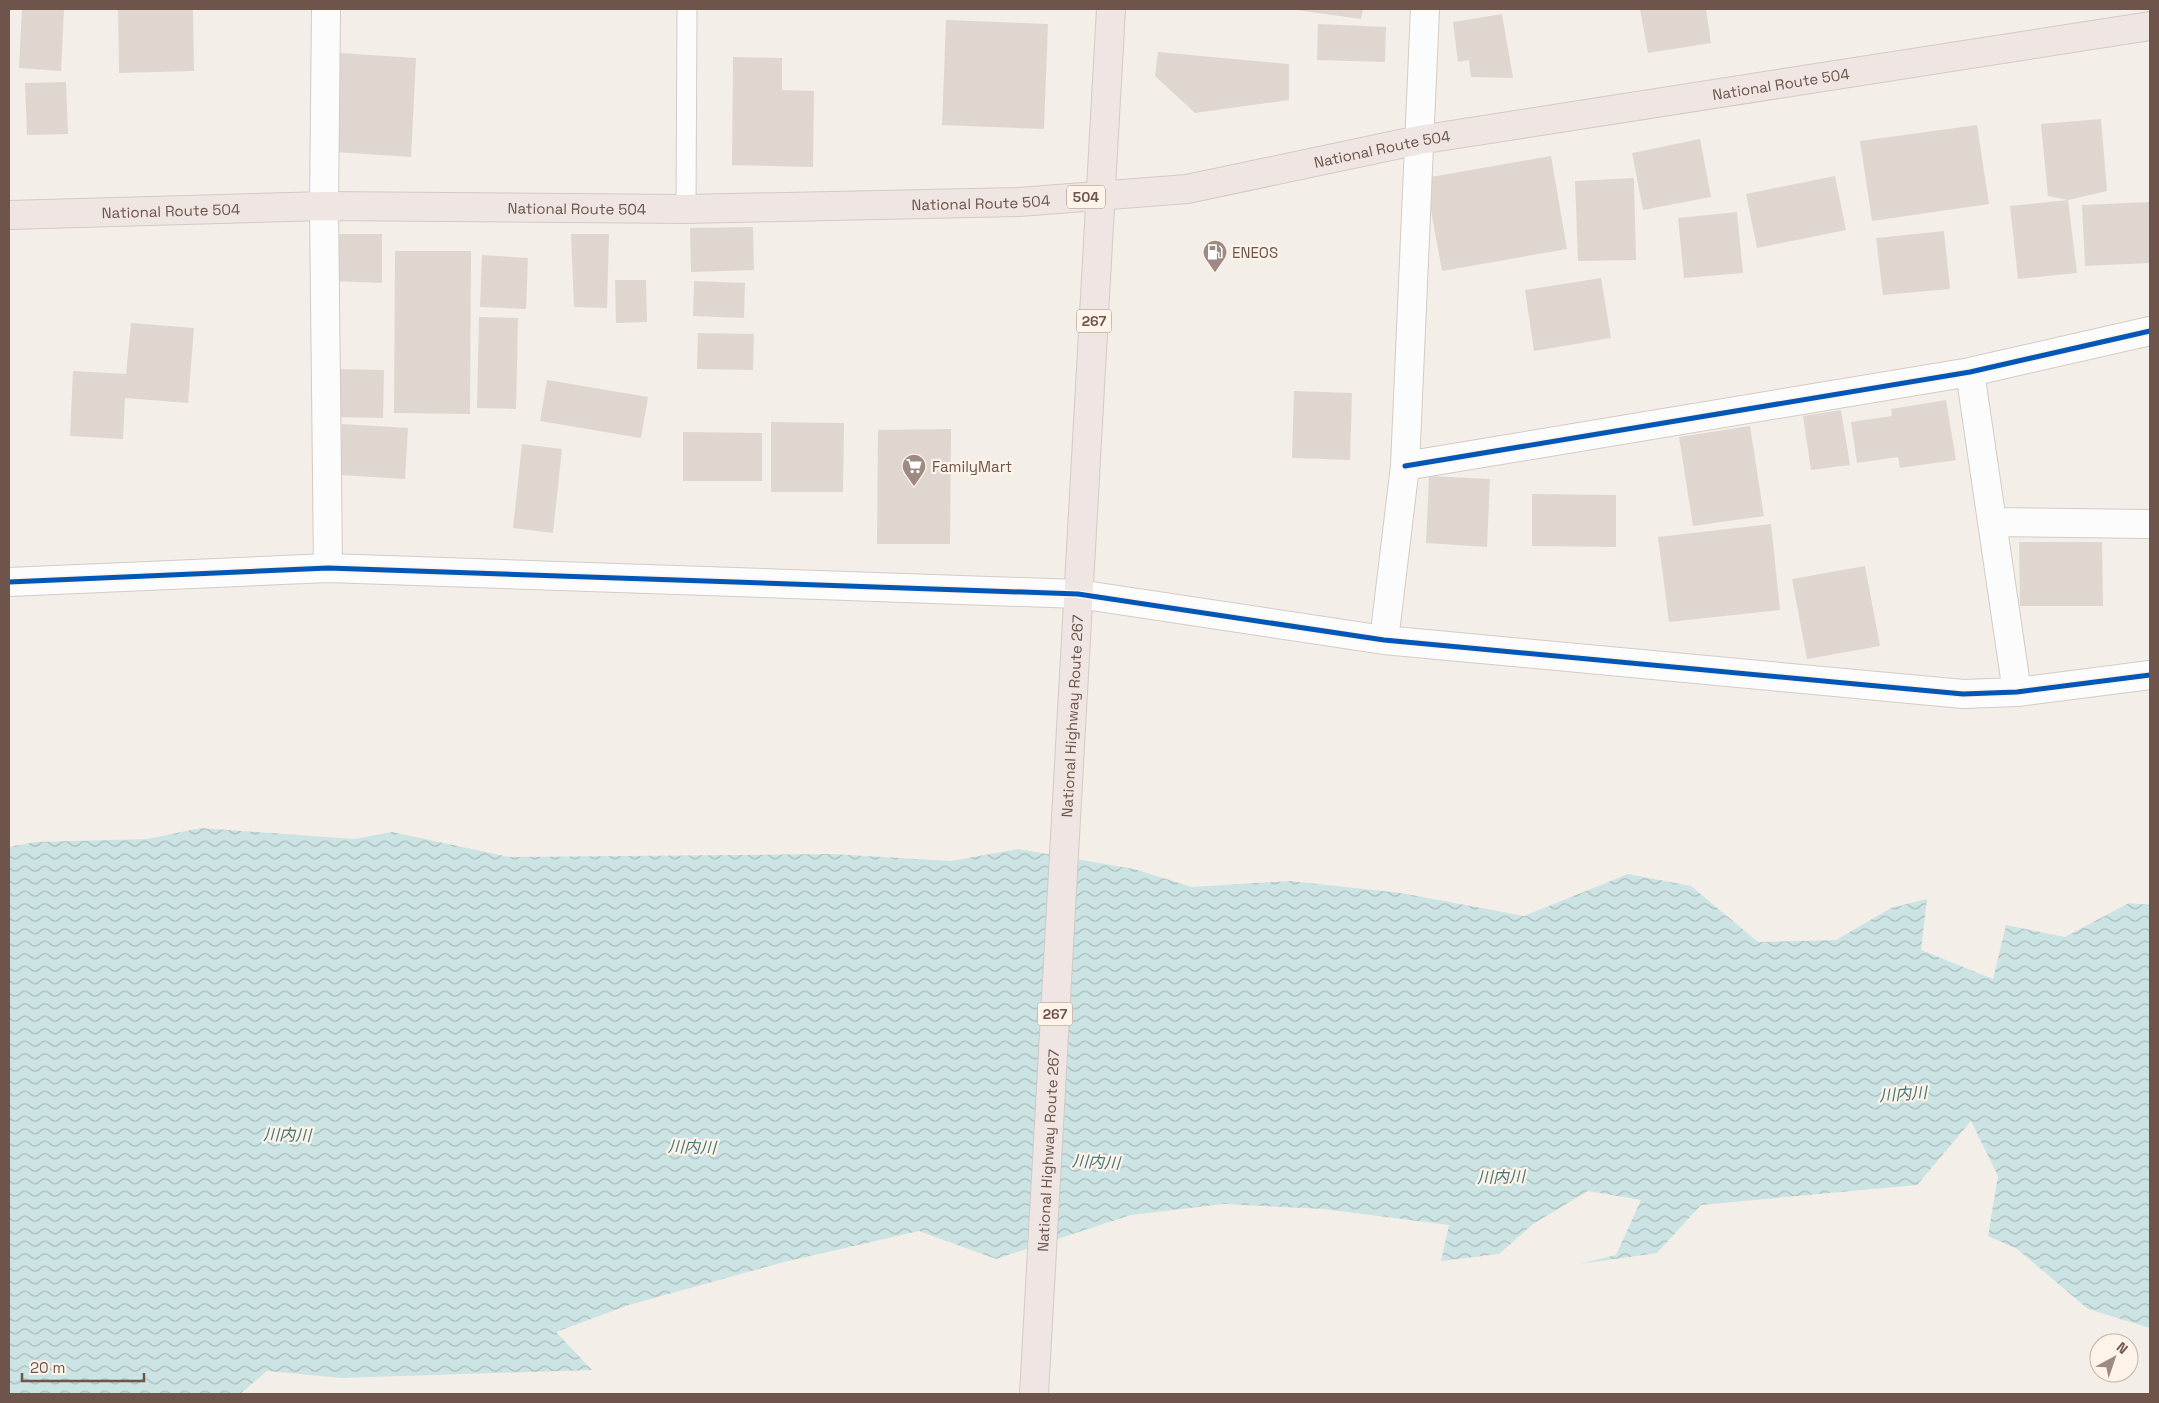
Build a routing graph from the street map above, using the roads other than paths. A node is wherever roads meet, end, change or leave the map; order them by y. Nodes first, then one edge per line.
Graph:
1 (326, 9) edge
2 (687, 9) edge
3 (1111, 9) edge
4 (1426, 9) edge
5 (2150, 26) edge
6 (1420, 140) junction
7 (1101, 196) junction
8 (324, 206) junction
9 (686, 209) junction
10 (9, 215) edge
11 (2150, 331) edge
12 (1970, 372) junction
13 (1405, 466) junction
14 (1992, 522) junction
15 (2150, 524) edge
16 (328, 568) junction
17 (9, 582) edge
18 (1078, 594) junction
19 (1384, 640) junction
20 (2150, 675) edge
21 (2017, 692) junction
22 (1034, 1394) edge

1 - 8 street
2 - 9 lane
3 - 7 highway, National Highway Route 267 / 267
4 - 6 street
5 - 6 highway, National Route 504 / 504
6 - 7 highway, National Route 504 / 504
6 - 13 street
7 - 9 highway, National Route 504 / 504
7 - 18 highway, National Highway Route 267 / 267
8 - 9 highway, National Route 504 / 504
8 - 10 highway, National Route 504 / 504
8 - 16 street
11 - 12 street
12 - 13 street
12 - 14 street
13 - 19 street
14 - 15 street
14 - 21 street
16 - 17 street
16 - 18 street
18 - 19 street
18 - 22 highway, National Highway Route 267 / 267
19 - 21 street
20 - 21 street

